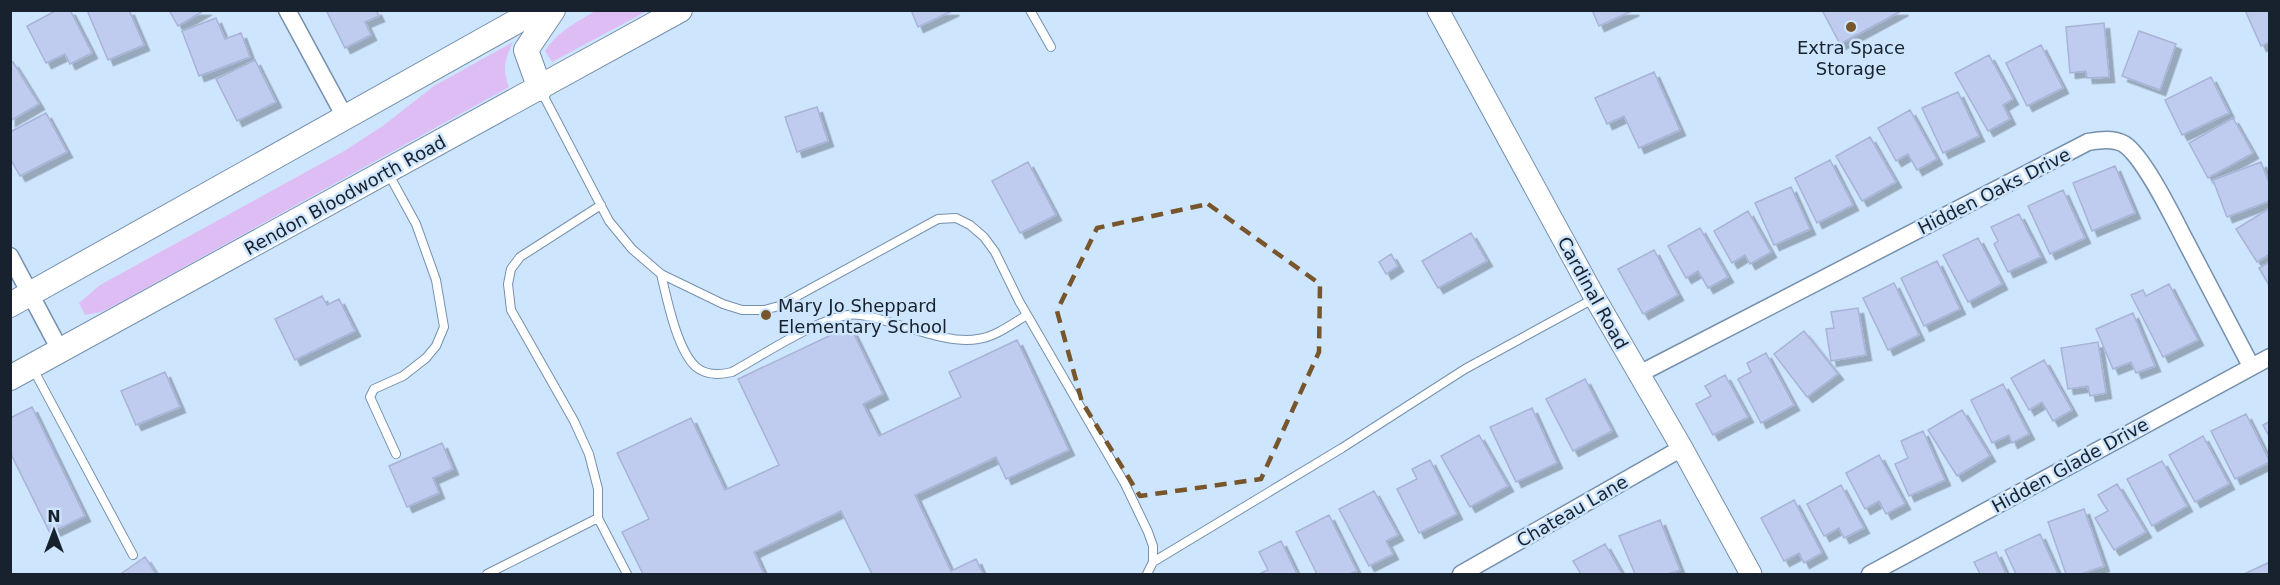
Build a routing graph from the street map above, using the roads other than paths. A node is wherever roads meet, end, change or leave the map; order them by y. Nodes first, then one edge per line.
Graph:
1 (287, 10) edge
2 (537, 10) edge
3 (553, 10) edge
4 (680, 10) edge
5 (1030, 10) edge
6 (1438, 10) edge
7 (1051, 47) dead end
8 (540, 89) junction
9 (346, 119) junction
10 (388, 172) junction
11 (601, 205) junction
12 (10, 256) edge
13 (661, 274) junction
14 (1595, 298) junction
15 (21, 299) edge
16 (1027, 315) junction
17 (60, 350) junction
18 (2270, 357) edge
19 (32, 366) junction
20 (2251, 366) junction
21 (1638, 374) junction
22 (10, 378) edge
23 (1682, 448) junction
24 (396, 454) dead end
25 (598, 518) junction
26 (133, 555) dead end
27 (1153, 562) junction
28 (487, 574) edge
29 (627, 574) edge
30 (1147, 574) edge
31 (1461, 574) edge
32 (1751, 574) edge
33 (1870, 574) edge

1 - 9 street
2 - 9 main road
3 - 8 main road
4 - 8 main road, Rendon Bloodworth Road
5 - 7 lane
6 - 14 street, Cardinal Road
8 - 10 main road, Rendon Bloodworth Road
8 - 11 lane
9 - 15 main road
10 - 17 main road, Rendon Bloodworth Road
10 - 24 lane
11 - 13 lane
11 - 25 lane
12 - 15 street
13 - 16 lane
13 - 16 lane
14 - 21 street, Cardinal Road
14 - 27 lane
15 - 17 street
16 - 27 lane
17 - 19 main road, Rendon Bloodworth Road
18 - 20 street, Hidden Glade Drive
19 - 22 main road, Rendon Bloodworth Road
19 - 26 lane
20 - 21 street, Hidden Oaks Drive
20 - 33 street, Hidden Glade Drive
21 - 23 street, Cardinal Road
23 - 31 street, Chateau Lane
23 - 32 street, Cardinal Road
25 - 28 lane
25 - 29 lane
27 - 30 lane

